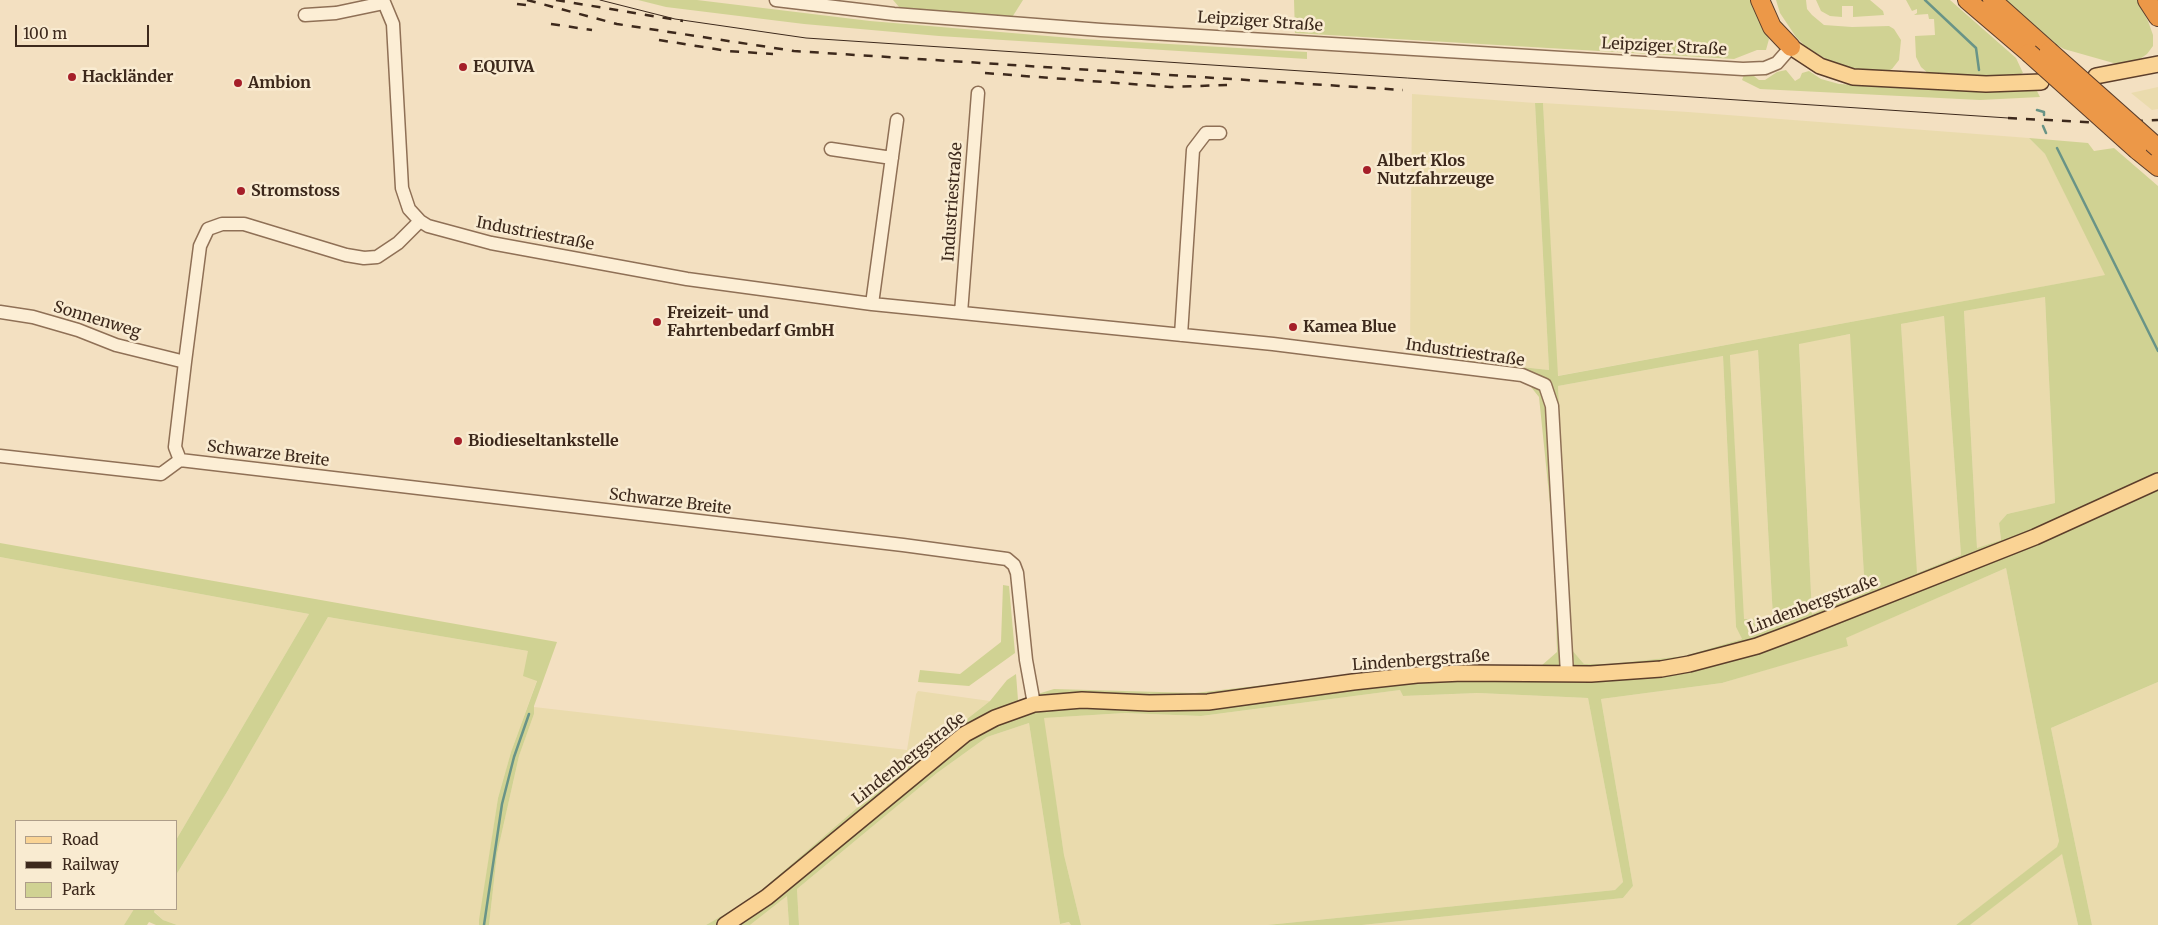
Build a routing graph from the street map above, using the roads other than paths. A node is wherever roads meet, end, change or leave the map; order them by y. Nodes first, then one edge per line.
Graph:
1 (776, 0) edge
2 (1760, 0) edge
3 (1767, 0) edge
4 (1968, 0) edge
5 (1992, 0) edge
6 (383, 1) edge
7 (304, 15) dead end
8 (1791, 47) junction
9 (2158, 64) edge
10 (2096, 76) dead end
11 (2041, 82) dead end
12 (978, 92) dead end
13 (897, 120) dead end
14 (1220, 133) dead end
15 (2158, 148) edge
16 (831, 149) dead end
17 (892, 158) junction
18 (2158, 167) edge
19 (420, 221) junction
20 (872, 304) junction
21 (0, 312) edge
22 (962, 313) junction
23 (1180, 335) junction
24 (185, 362) junction
25 (0, 456) edge
26 (180, 460) junction
27 (2158, 481) edge
28 (1567, 674) junction
29 (1034, 704) junction
30 (725, 925) edge

1 - 8 street, Leipziger Straße
2 - 8 highway
3 - 8 highway
4 - 18 highway, bridge
5 - 15 highway, bridge
6 - 7 street
6 - 19 street
8 - 11 main road
9 - 10 main road
12 - 22 street, Industriestraße
13 - 17 street
14 - 23 street
16 - 17 street
17 - 20 street
19 - 20 street, Industriestraße
19 - 24 street
20 - 22 street, Industriestraße
21 - 24 street, Sonnenweg
22 - 23 street, Industriestraße
23 - 28 street, Industriestraße
24 - 26 street
25 - 26 street
26 - 29 street, Schwarze Breite
27 - 28 main road, Lindenbergstraße
28 - 29 main road, Lindenbergstraße
29 - 30 main road, Lindenbergstraße

